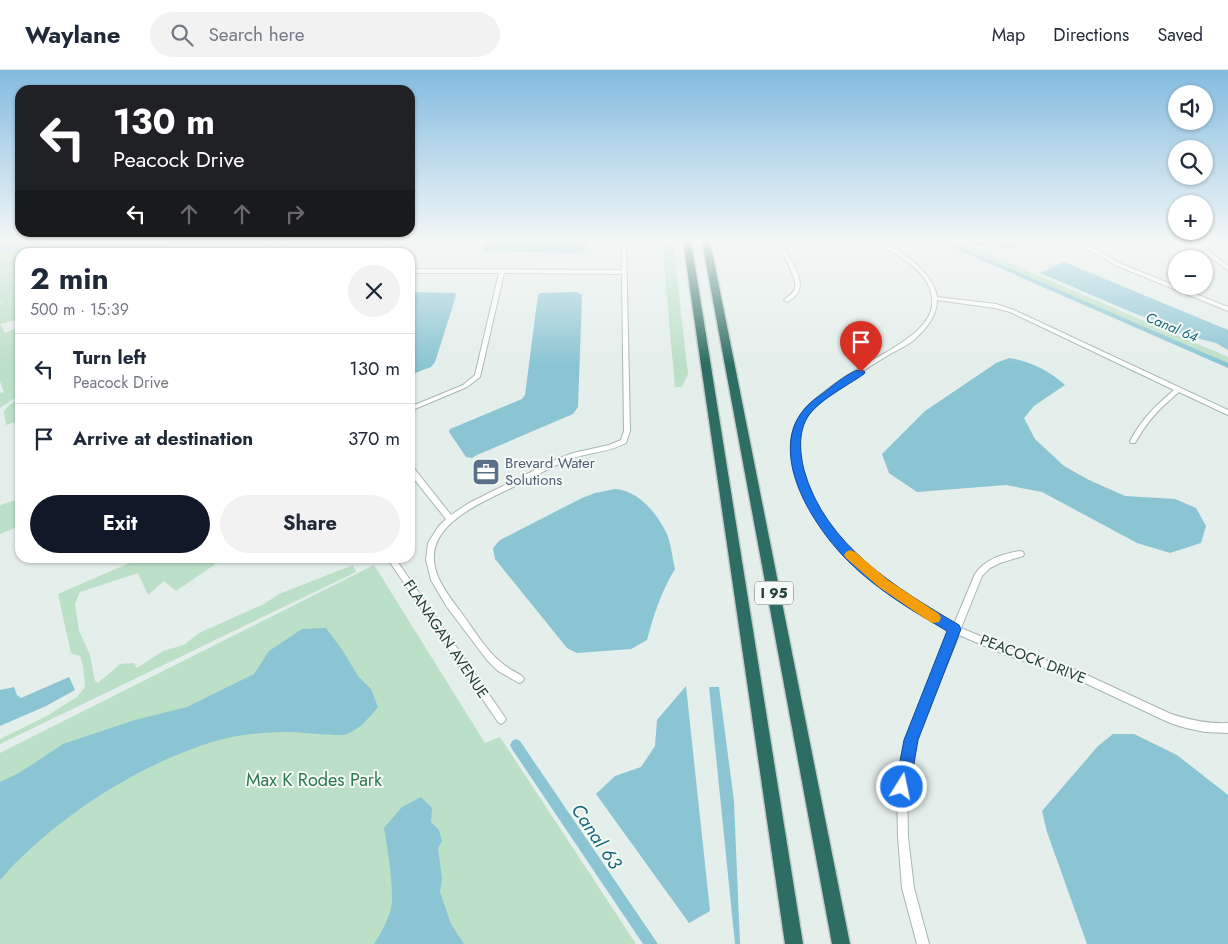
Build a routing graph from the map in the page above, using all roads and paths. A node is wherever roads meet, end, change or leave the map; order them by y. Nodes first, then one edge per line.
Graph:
1 (500, 282) edge
2 (624, 282) edge
3 (693, 282) edge
4 (714, 282) edge
5 (799, 282) edge
6 (930, 282) edge
7 (1161, 282) edge
8 (936, 298) junction
9 (787, 300) dead end
10 (1228, 309) edge
11 (1179, 389) junction
12 (415, 406) edge
13 (1228, 412) edge
14 (1133, 442) dead end
15 (415, 475) edge
16 (449, 518) junction
17 (1020, 554) dead end
18 (394, 563) edge
19 (955, 629) junction
20 (518, 679) dead end
21 (501, 719) dead end
22 (1228, 728) edge
23 (794, 944) edge
24 (841, 944) edge
25 (923, 944) edge

1 - 12 street
2 - 16 street
3 - 23 highway, I 95
4 - 24 highway, I 95
5 - 9 street
6 - 8 street
7 - 10 street
8 - 11 street
8 - 19 street, PEACOCK DRIVE
11 - 13 street
11 - 14 street
15 - 16 street
16 - 20 street
17 - 19 street
18 - 21 street, FLANAGAN AVENUE
19 - 22 street, PEACOCK DRIVE
19 - 25 street

